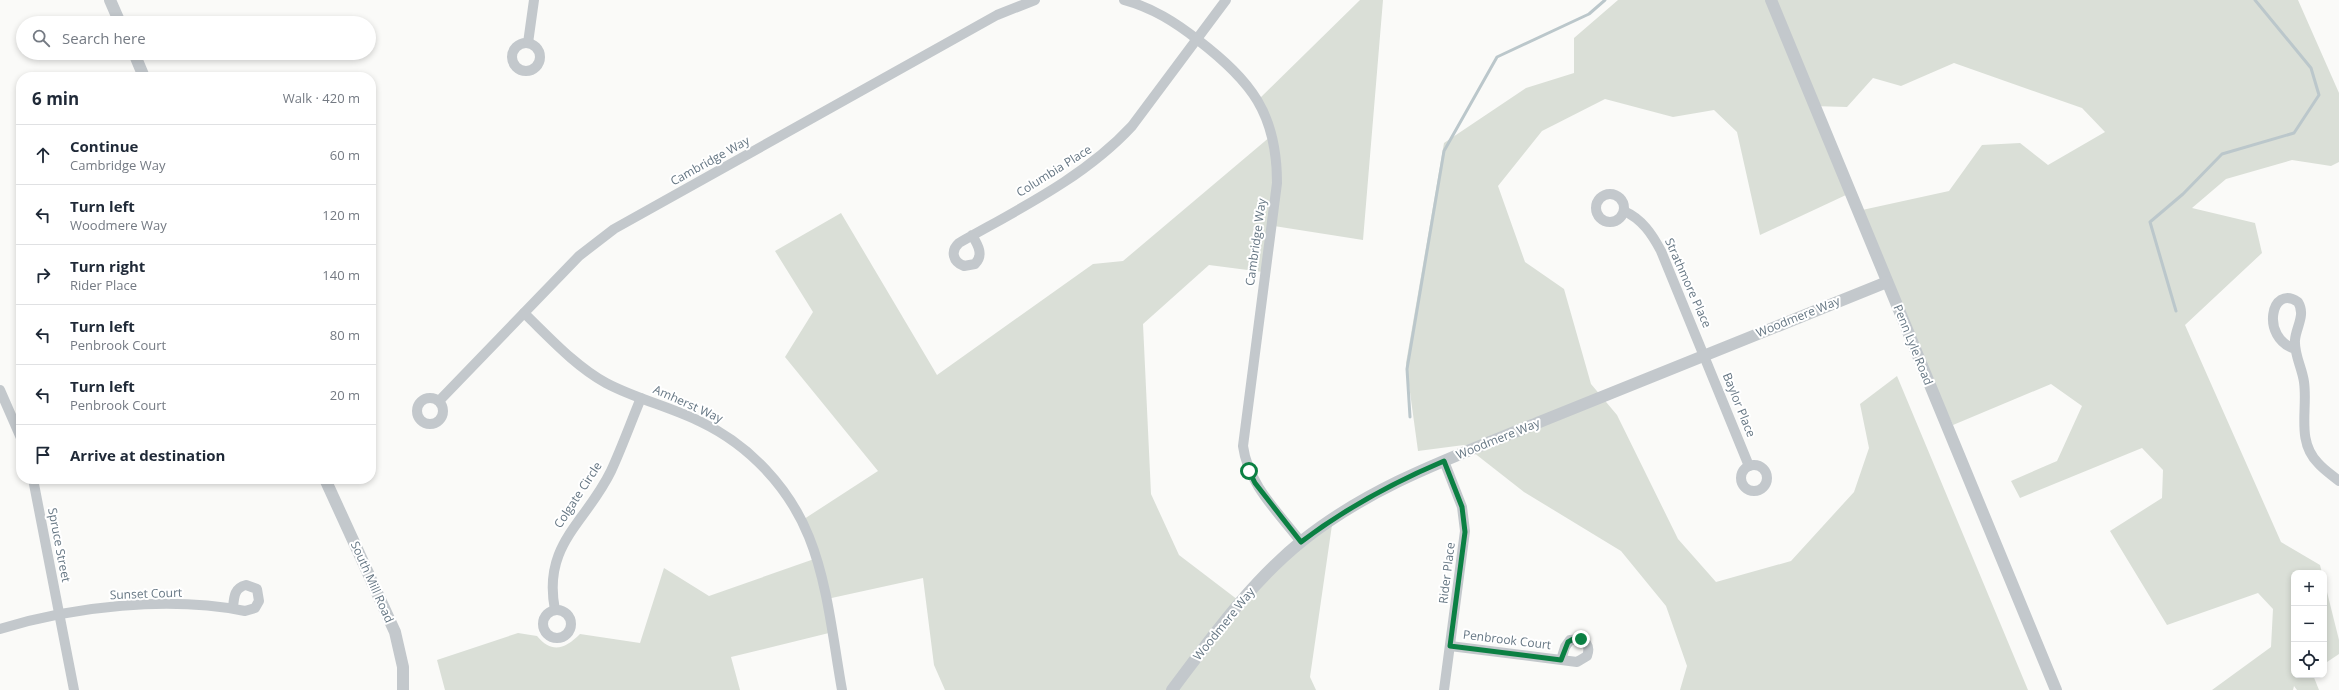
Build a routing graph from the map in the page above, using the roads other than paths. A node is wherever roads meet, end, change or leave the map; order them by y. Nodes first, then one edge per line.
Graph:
1 (110, 0) edge
2 (534, 0) edge
3 (1035, 0) edge
4 (1124, 0) edge
5 (1226, 0) edge
6 (1770, 0) edge
7 (117, 16) edge
8 (1197, 39) junction
9 (528, 43) dead end
10 (137, 60) edge
11 (142, 72) edge
12 (1624, 211) dead end
13 (972, 235) dead end
14 (1887, 282) junction
15 (524, 312) junction
16 (2295, 349) junction
17 (1704, 354) junction
18 (0, 390) edge
19 (642, 398) junction
20 (439, 401) dead end
21 (16, 421) edge
22 (1444, 461) junction
23 (1749, 466) dead end
24 (2339, 481) edge
25 (34, 484) edge
26 (327, 484) edge
27 (1301, 542) junction
28 (233, 608) dead end
29 (555, 610) dead end
30 (60, 615) junction
31 (0, 629) edge
32 (1450, 646) junction
33 (1561, 660) dead end
34 (74, 690) edge
35 (404, 690) edge
36 (842, 690) edge
37 (1172, 690) edge
38 (1444, 690) edge
39 (2056, 690) edge

1 - 7 street
2 - 9 street
3 - 15 street, Cambridge Way
4 - 8 street, Cambridge Way
5 - 8 street, Columbia Place
6 - 14 street, Penn Lyle Road
8 - 13 street, Columbia Place
8 - 27 street, Cambridge Way
10 - 11 street
12 - 17 street, Strathmore Place
14 - 17 street, Woodmere Way
14 - 39 street, Penn Lyle Road
15 - 19 street, Amherst Way
15 - 20 street, Cambridge Way
16 - 16 street
16 - 24 street
17 - 22 street, Woodmere Way
17 - 23 street, Baylor Place
18 - 21 street
19 - 29 street, Colgate Circle
19 - 36 street, Amherst Way
22 - 27 street, Woodmere Way
22 - 32 street, Rider Place
25 - 30 street, Spruce Street
26 - 35 street, South Mill Road
27 - 37 street, Woodmere Way
28 - 30 street, Sunset Court
30 - 31 street
30 - 34 street, Spruce Street
32 - 33 street, Penbrook Court
32 - 38 street, Rider Place

